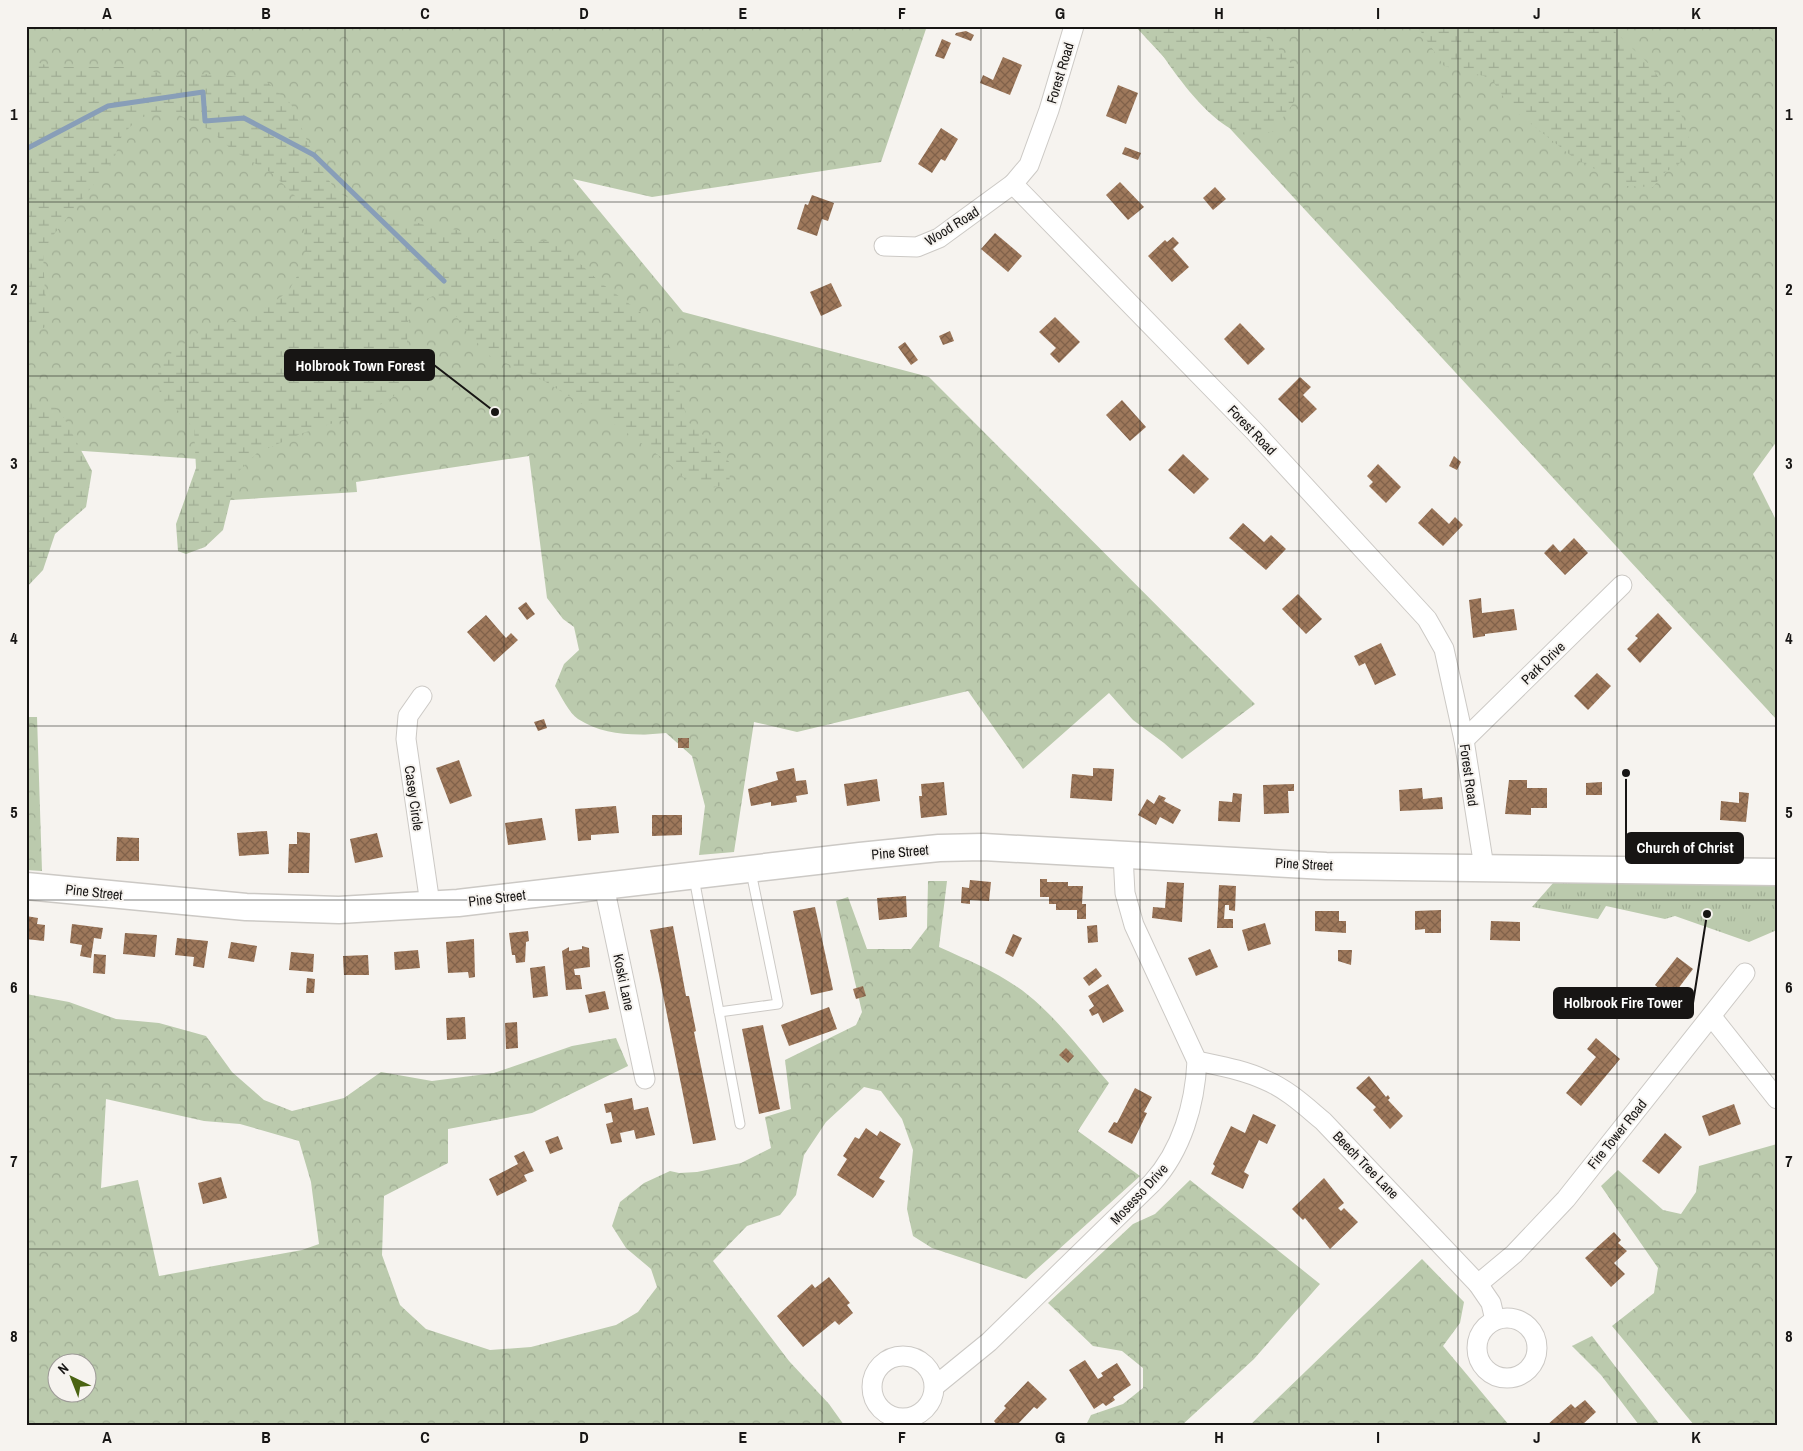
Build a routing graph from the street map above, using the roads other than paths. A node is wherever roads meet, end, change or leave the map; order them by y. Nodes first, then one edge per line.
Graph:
1 (1074, 26) edge
2 (1013, 184) junction
3 (884, 246) dead end
4 (1622, 585) dead end
5 (422, 696) dead end
6 (1464, 740) junction
7 (1123, 855) junction
8 (1484, 868) junction
9 (750, 869) junction
10 (1777, 872) edge
11 (694, 876) junction
12 (26, 886) edge
13 (604, 886) junction
14 (430, 904) junction
15 (1745, 973) dead end
16 (719, 1012) junction
17 (1712, 1017) junction
18 (1197, 1061) junction
19 (645, 1079) dead end
20 (1777, 1099) edge
21 (740, 1124) dead end
22 (1478, 1284) junction
23 (1494, 1320) dead end
24 (934, 1386) dead end

1 - 2 street, Forest Road
2 - 3 street, Wood Road
2 - 6 street, Forest Road
4 - 6 street, Park Drive
5 - 14 street, Casey Circle
6 - 8 street, Forest Road
7 - 8 main road, Pine Street
7 - 9 main road, Pine Street
7 - 18 street
8 - 10 main road, Pine Street
9 - 11 main road, Pine Street
9 - 16 lane
11 - 13 main road, Pine Street
11 - 16 lane
12 - 14 main road, Pine Street
13 - 14 main road, Pine Street
13 - 19 street, Koski Lane
15 - 17 street, Fire Tower Road
16 - 21 lane
17 - 20 street
17 - 22 street, Fire Tower Road
18 - 22 street, Beech Tree Lane
18 - 24 street, Mosesso Drive
22 - 23 street, Beech Tree Lane

